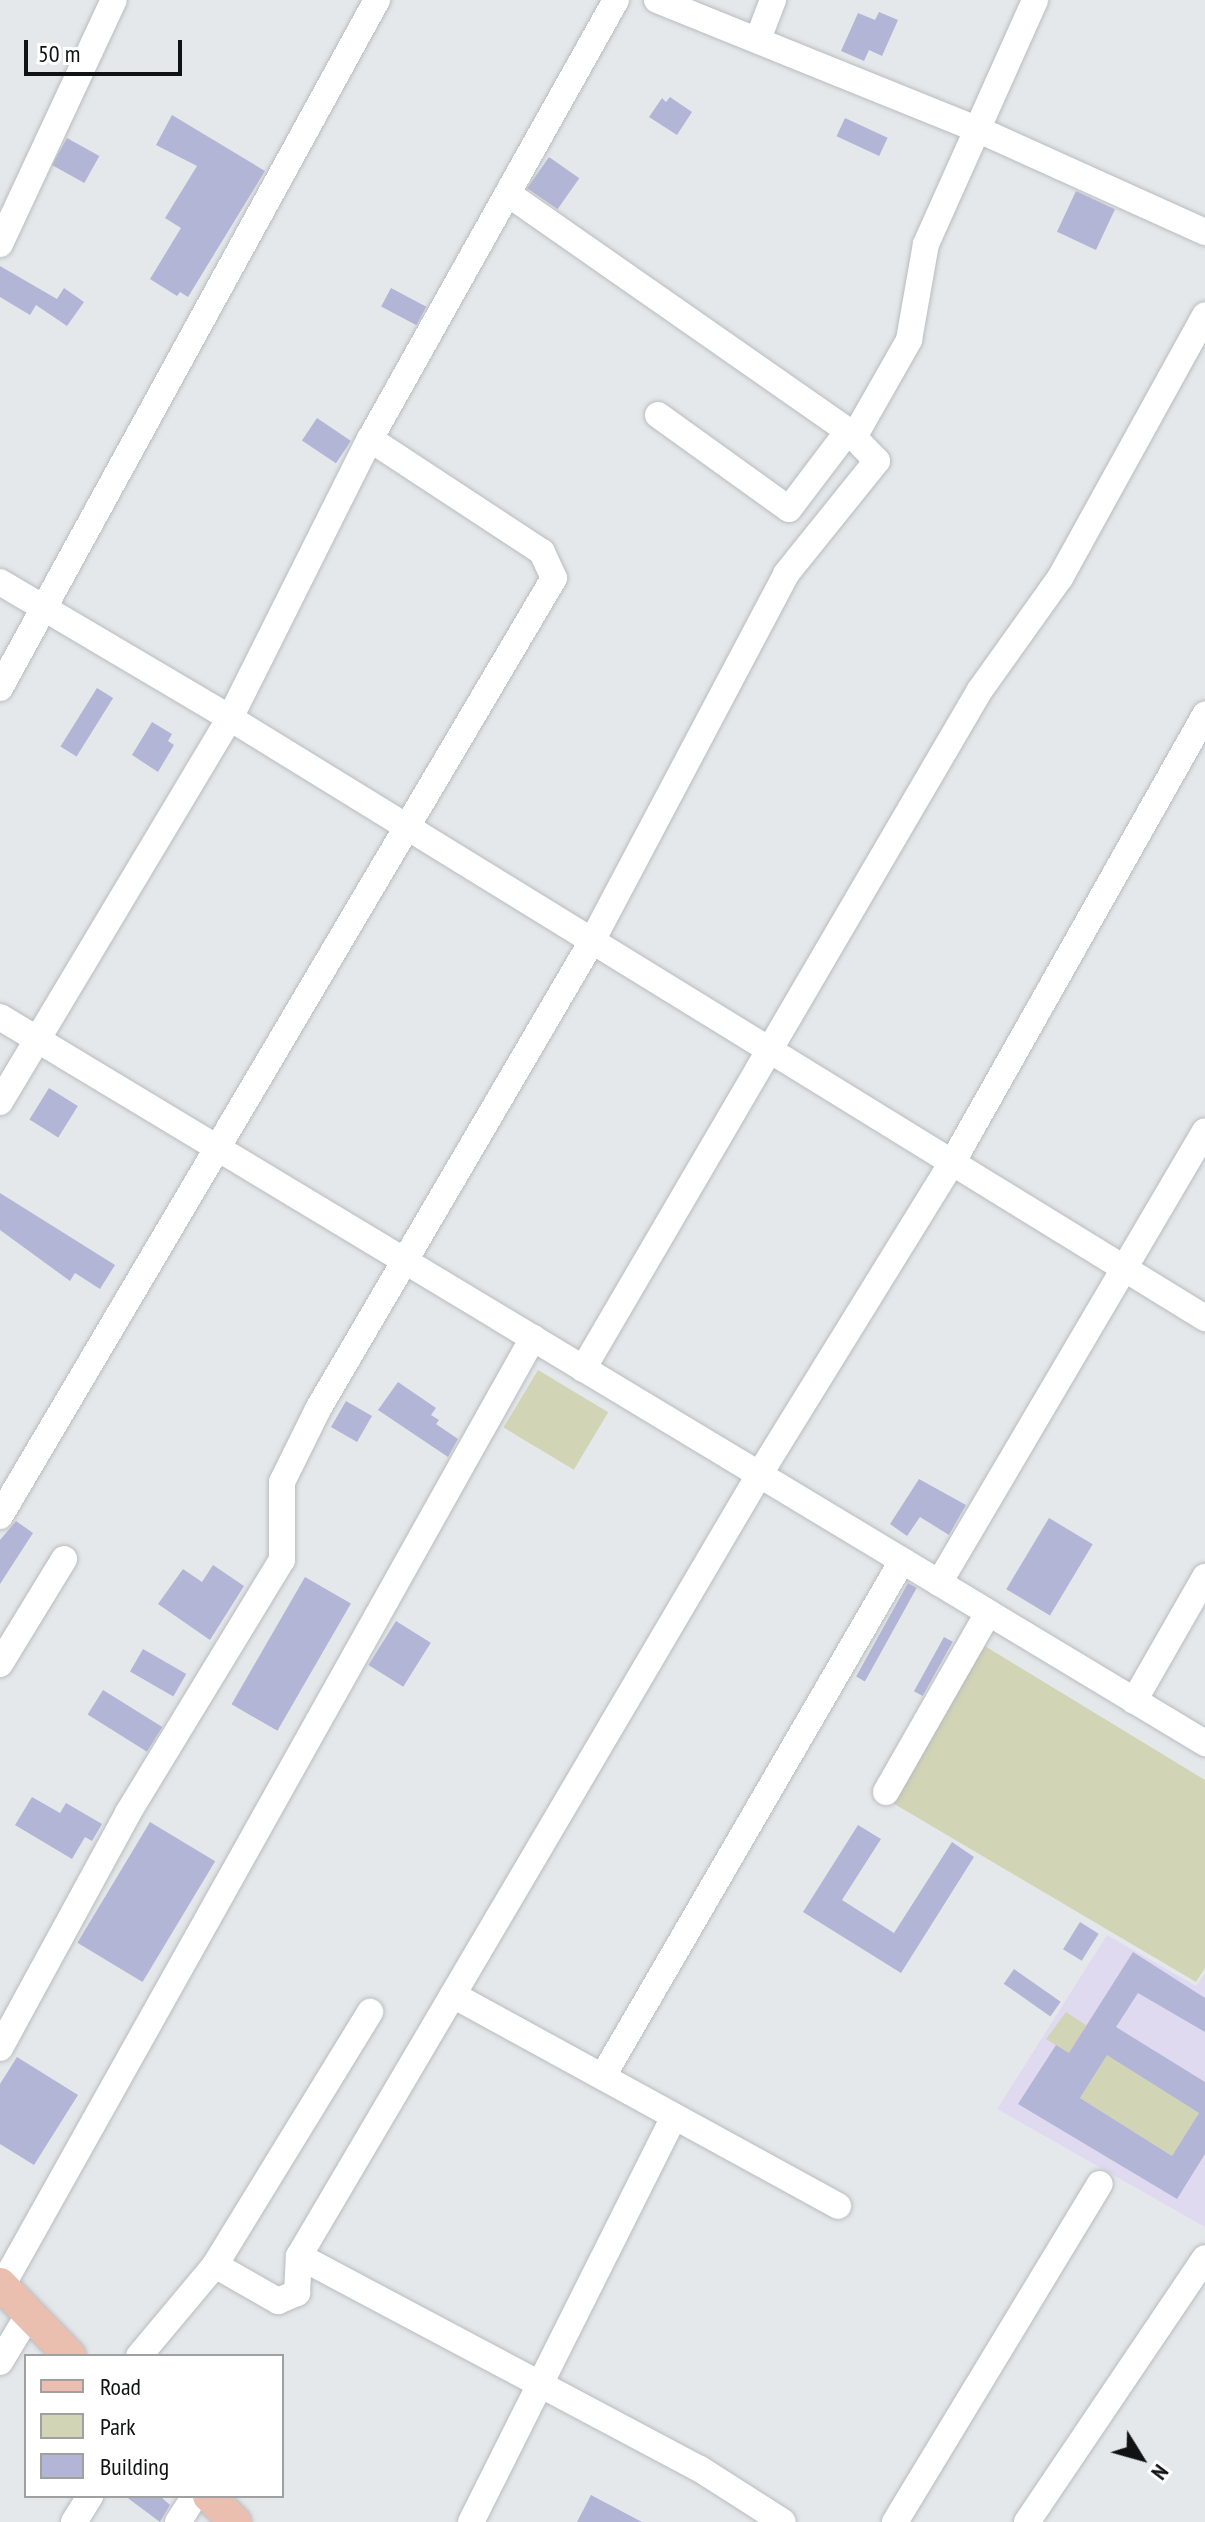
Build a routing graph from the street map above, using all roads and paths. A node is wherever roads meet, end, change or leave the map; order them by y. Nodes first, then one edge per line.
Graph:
1 (114, 0) edge
2 (377, 0) edge
3 (616, 0) edge
4 (657, 0) edge
5 (773, 0) edge
6 (1035, 0) edge
7 (758, 39) junction
8 (979, 130) junction
9 (508, 194) junction
10 (1205, 232) edge
11 (0, 244) edge
12 (1205, 315) edge
13 (658, 415) dead end
14 (851, 434) junction
15 (370, 439) junction
16 (0, 582) edge
17 (46, 609) junction
18 (0, 688) edge
19 (1205, 715) edge
20 (230, 718) junction
21 (409, 829) junction
22 (592, 941) junction
23 (0, 1017) edge
24 (35, 1038) junction
25 (770, 1051) junction
26 (0, 1102) edge
27 (1205, 1131) edge
28 (216, 1146) junction
29 (952, 1163) junction
30 (405, 1262) junction
31 (1123, 1270) junction
32 (1205, 1318) edge
33 (533, 1338) junction
34 (583, 1369) junction
35 (759, 1475) junction
36 (0, 1516) edge
37 (64, 1559) dead end
38 (902, 1561) junction
39 (1205, 1577) edge
40 (939, 1583) junction
41 (988, 1613) junction
42 (0, 1664) edge
43 (1134, 1701) junction
44 (1205, 1743) edge
45 (886, 1792) dead end
46 (453, 1995) junction
47 (370, 2012) dead end
48 (0, 2048) edge
49 (603, 2076) junction
50 (674, 2117) junction
51 (1100, 2184) dead end
52 (838, 2206) dead end
53 (299, 2256) junction
54 (1205, 2258) edge
55 (215, 2265) junction
56 (1, 2285) edge
57 (29, 2314) junction
58 (68, 2354) edge
59 (141, 2354) edge
60 (0, 2362) edge
61 (540, 2387) junction
62 (89, 2498) edge
63 (194, 2498) edge
64 (211, 2498) edge
65 (74, 2522) edge
66 (178, 2522) edge
67 (235, 2522) edge
68 (471, 2522) edge
69 (783, 2522) edge
70 (895, 2522) edge
71 (1027, 2522) edge

1 - 11 street
2 - 17 street
3 - 9 street
4 - 7 street
5 - 7 street
6 - 8 street
7 - 8 street
8 - 10 street
8 - 14 street
9 - 14 street
9 - 15 street
12 - 25 street
13 - 14 street
14 - 22 street
15 - 20 street
15 - 21 street
16 - 17 street
17 - 18 street
17 - 20 street
19 - 29 street
20 - 21 street
20 - 24 street
21 - 22 street
21 - 28 street
22 - 25 street
22 - 30 street
23 - 24 street
24 - 26 street
24 - 28 street
25 - 29 street
25 - 34 street
27 - 31 street
28 - 30 street
28 - 36 street
29 - 31 street
29 - 35 street
30 - 33 street
30 - 48 street
31 - 32 street
31 - 40 street
33 - 34 street
33 - 56 street
34 - 35 street
35 - 38 street
35 - 46 street
37 - 42 street
38 - 40 street
38 - 49 street
39 - 43 street
40 - 41 street
41 - 43 street
41 - 45 street
43 - 44 street
46 - 49 street
46 - 53 street
47 - 55 street
49 - 50 street
50 - 52 street
50 - 61 street
51 - 70 street
53 - 55 street
53 - 61 street
54 - 71 street
55 - 59 street
56 - 57 main road
57 - 58 main road
57 - 60 street
61 - 68 street
61 - 69 street
62 - 65 street
63 - 66 street
64 - 67 main road

